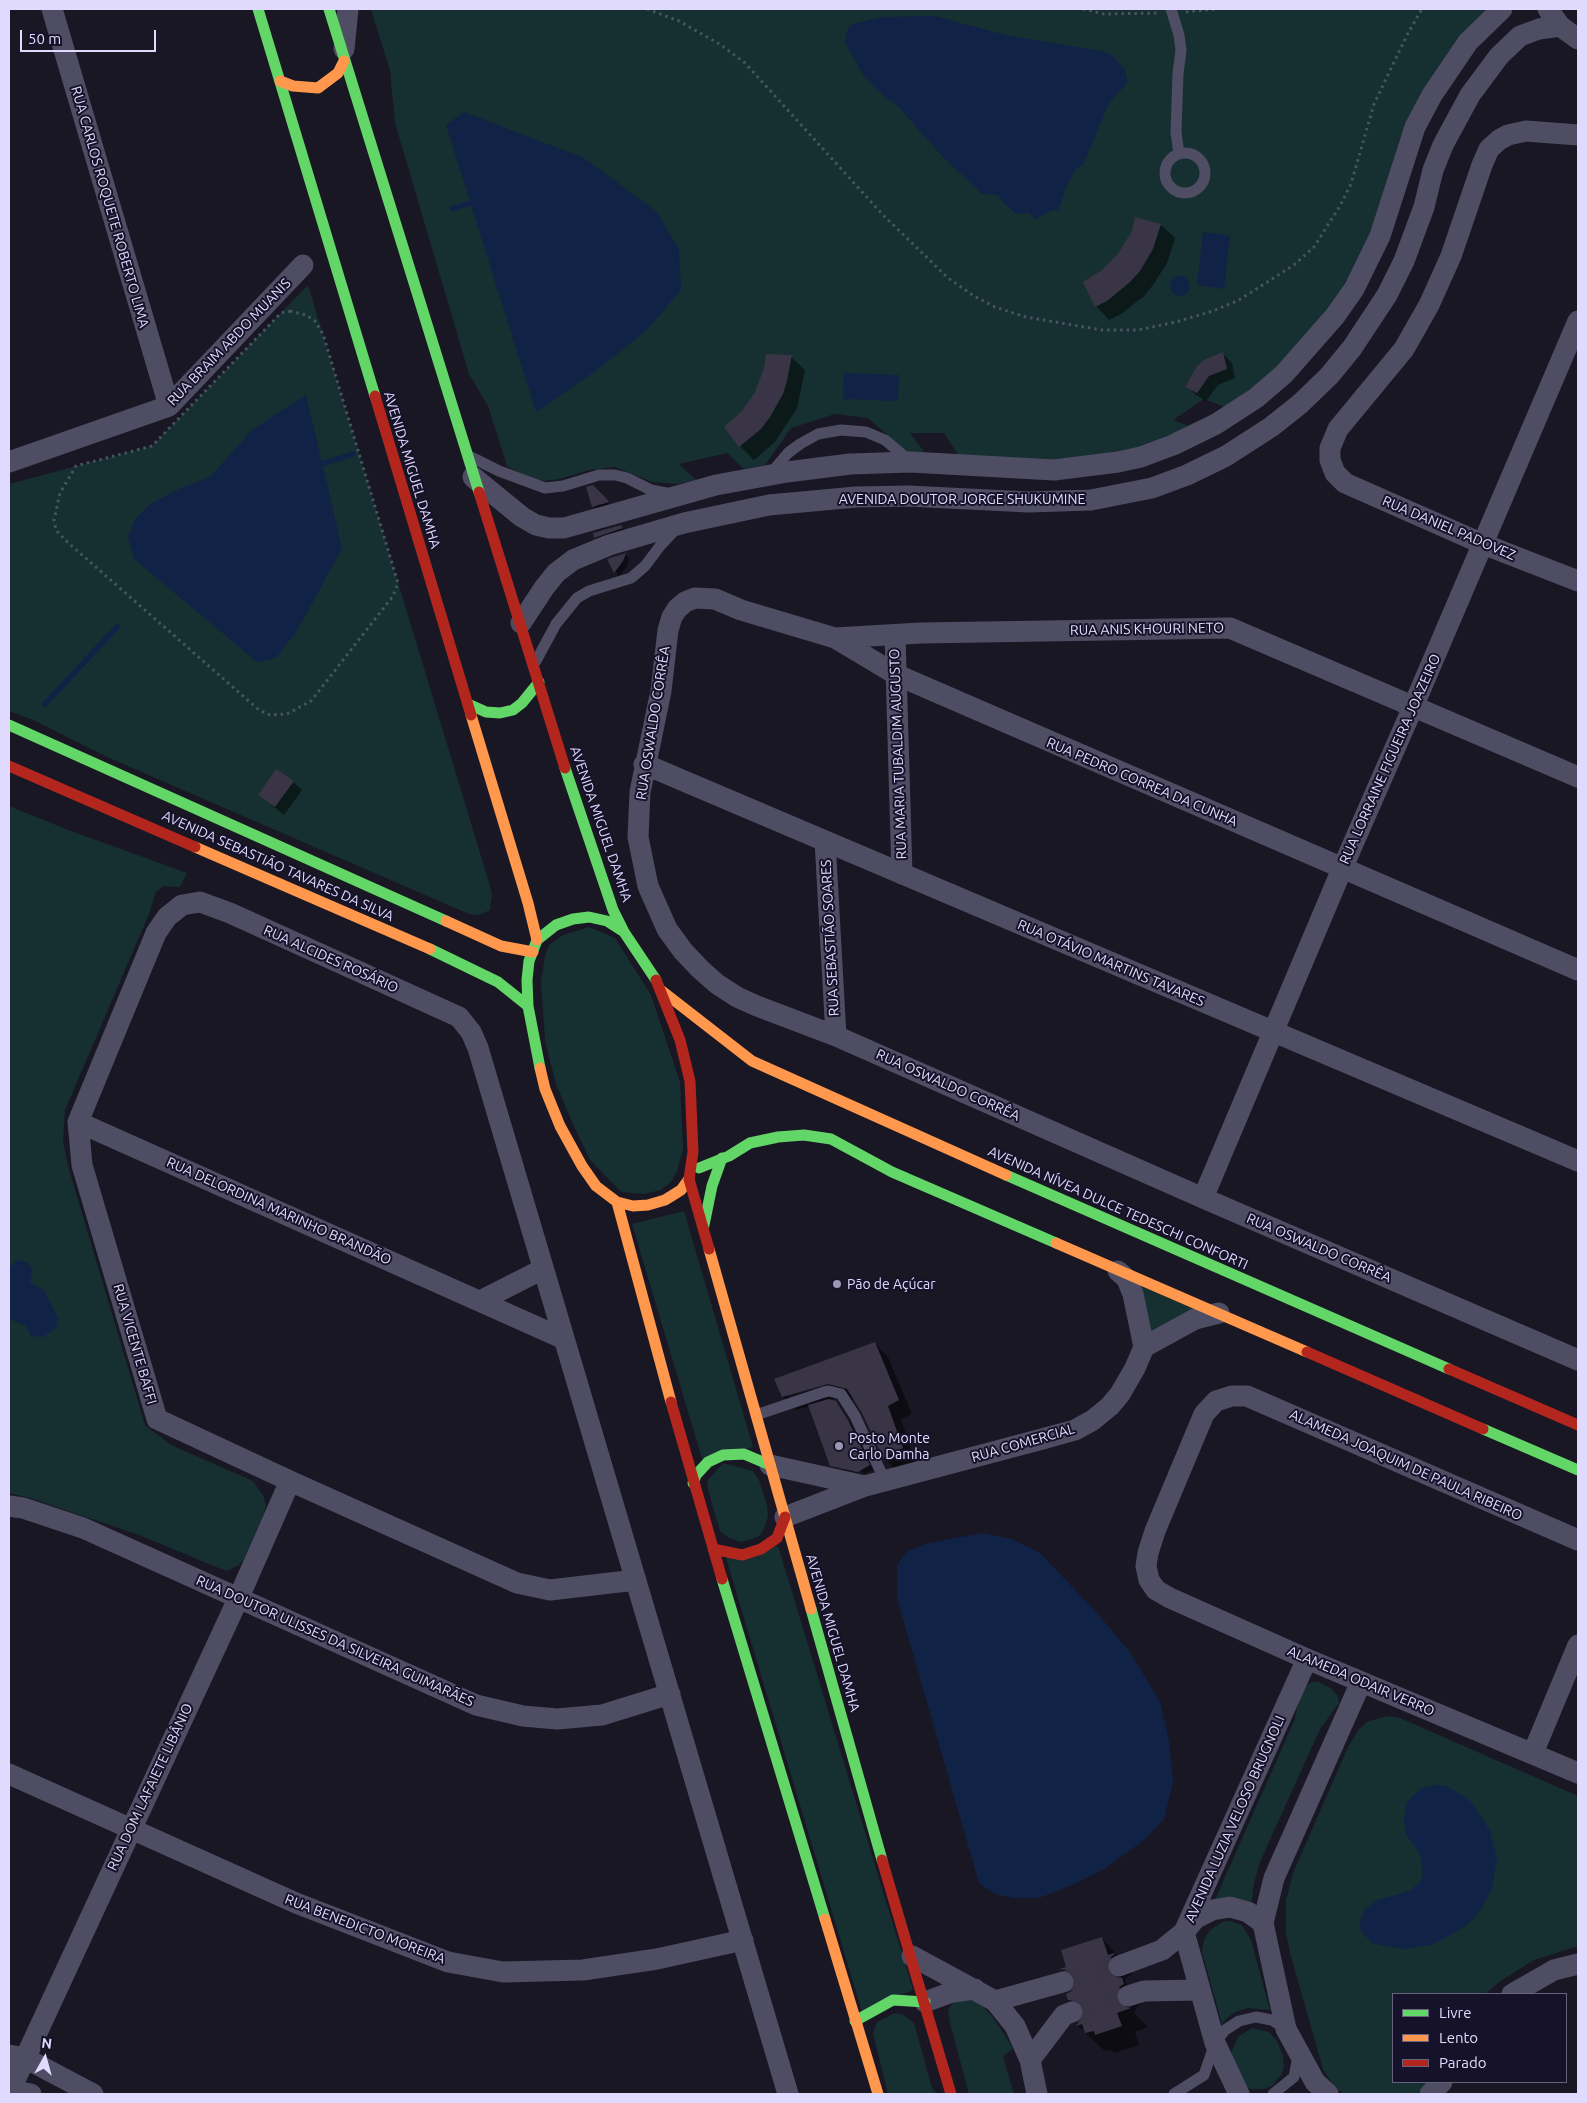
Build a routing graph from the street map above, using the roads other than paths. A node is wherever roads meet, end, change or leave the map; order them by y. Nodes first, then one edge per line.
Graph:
1 (52, 9) edge
2 (258, 9) edge
3 (328, 9) edge
4 (348, 9) edge
5 (1502, 9) edge
6 (1548, 9) edge
7 (1172, 11) edge
8 (1560, 26) junction
9 (1578, 39) edge
10 (344, 62) junction
11 (280, 81) junction
12 (1578, 135) edge
13 (1179, 154) dead end
14 (303, 265) dead end
15 (1578, 321) edge
16 (169, 406) junction
17 (466, 454) junction
18 (1141, 457) junction
19 (9, 462) edge
20 (912, 462) junction
21 (838, 465) junction
22 (770, 475) junction
23 (473, 477) junction
24 (1152, 488) junction
25 (677, 496) junction
26 (840, 498) junction
27 (684, 523) junction
28 (564, 528) junction
29 (1483, 544) junction
30 (573, 560) junction
31 (1578, 581) edge
32 (705, 598) joint
33 (521, 623) junction
34 (895, 635) junction
35 (835, 638) junction
36 (534, 665) junction
37 (897, 675) junction
38 (539, 682) junction
39 (468, 704) junction
40 (1413, 706) junction
41 (9, 725) edge
42 (644, 764) junction
43 (9, 766) edge
44 (1578, 777) edge
45 (825, 841) junction
46 (1342, 868) junction
47 (902, 874) junction
48 (182, 905) joint
49 (624, 932) junction
50 (537, 940) junction
51 (533, 952) junction
52 (1578, 970) edge
53 (662, 991) junction
54 (528, 1006) junction
55 (1274, 1032) junction
56 (836, 1036) junction
57 (78, 1122) junction
58 (722, 1158) junction
59 (1578, 1161) edge
60 (690, 1176) junction
61 (1203, 1198) junction
62 (616, 1202) junction
63 (704, 1229) junction
64 (544, 1269) junction
65 (1118, 1271) junction
66 (480, 1301) junction
67 (1219, 1313) junction
68 (564, 1339) junction
69 (1144, 1347) junction
70 (1576, 1356) edge
71 (756, 1415) junction
72 (1578, 1425) edge
73 (770, 1465) junction
74 (1578, 1470) edge
75 (290, 1481) junction
76 (693, 1483) junction
77 (875, 1484) junction
78 (9, 1506) edge
79 (785, 1517) junction
80 (1578, 1540) edge
81 (713, 1548) junction
82 (636, 1580) junction
83 (1150, 1580) joint
84 (239, 1597) junction
85 (1578, 1645) edge
86 (1307, 1660) junction
87 (1361, 1682) junction
88 (670, 1694) junction
89 (1533, 1753) junction
90 (1578, 1773) edge
91 (9, 1774) edge
92 (131, 1828) junction
93 (1262, 1923) junction
94 (1184, 1932) junction
95 (743, 1940) junction
96 (912, 1956) junction
97 (1578, 1964) edge
98 (1119, 1966) tunnel mouth
99 (975, 1989) junction
100 (1200, 1990) junction
101 (1514, 1993) edge
102 (1128, 1996) tunnel mouth
103 (995, 2001) junction
104 (924, 2002) junction
105 (855, 2021) junction
106 (1286, 2029) junction
107 (1215, 2043) junction
108 (1298, 2054) junction
109 (17, 2056) edge
110 (1030, 2060) junction
111 (1441, 2083) edge
112 (9, 2091) edge
113 (31, 2094) edge
114 (93, 2094) edge
115 (788, 2094) edge
116 (878, 2094) edge
117 (951, 2094) edge
118 (1037, 2094) edge
119 (1174, 2094) edge
120 (1239, 2094) edge
121 (1273, 2094) edge
122 (1328, 2094) edge
123 (1430, 2094) edge

1 - 16 street, RUA CARLOS ROQUETE ROBERTO LIMA
2 - 11 main road, AVENIDA MIGUEL DAMHA
3 - 10 main road, AVENIDA MIGUEL DAMHA
4 - 10 street
5 - 18 street, AVENIDA DOUTOR JORGE SHUKUMINE
6 - 8 street
7 - 13 lane
8 - 9 street
8 - 24 street, AVENIDA DOUTOR JORGE SHUKUMINE
10 - 11 main road
10 - 17 main road, AVENIDA MIGUEL DAMHA
11 - 39 main road, AVENIDA MIGUEL DAMHA
12 - 29 street, RUA DANIEL PADOVEZ
14 - 16 street, RUA BRAIM ABDO MUANIS
15 - 29 street, RUA LORRAINE FIGUEIRA JOAZEIRO
16 - 19 street, RUA BRAIM ABDO MUANIS
17 - 23 main road, AVENIDA MIGUEL DAMHA
17 - 25 lane
18 - 20 street, AVENIDA DOUTOR JORGE SHUKUMINE
18 - 24 street
20 - 21 street, AVENIDA DOUTOR JORGE SHUKUMINE
20 - 22 lane
21 - 22 street, AVENIDA DOUTOR JORGE SHUKUMINE
21 - 26 street
22 - 25 street, AVENIDA DOUTOR JORGE SHUKUMINE
23 - 28 street, AVENIDA DOUTOR JORGE SHUKUMINE
23 - 33 main road, AVENIDA MIGUEL DAMHA
24 - 26 street, AVENIDA DOUTOR JORGE SHUKUMINE
25 - 27 street
25 - 28 street, AVENIDA DOUTOR JORGE SHUKUMINE
26 - 27 street, AVENIDA DOUTOR JORGE SHUKUMINE
27 - 30 street, AVENIDA DOUTOR JORGE SHUKUMINE
27 - 36 lane
28 - 30 street
29 - 31 street, RUA DANIEL PADOVEZ
29 - 40 street, RUA LORRAINE FIGUEIRA JOAZEIRO
30 - 33 street, AVENIDA DOUTOR JORGE SHUKUMINE
32 - 35 street, RUA PEDRO CORREA DA CUNHA
32 - 42 street, RUA OSWALDO CORRÊA
33 - 36 main road, AVENIDA MIGUEL DAMHA
34 - 35 street, RUA ANIS KHOURI NETO
34 - 37 street, RUA MARIA TUBALDIM AUGUSTO
34 - 40 street, RUA ANIS KHOURI NETO
35 - 37 street, RUA PEDRO CORREA DA CUNHA
36 - 38 main road, AVENIDA MIGUEL DAMHA
37 - 46 street, RUA PEDRO CORREA DA CUNHA
37 - 47 street, RUA MARIA TUBALDIM AUGUSTO
38 - 39 main road
38 - 49 main road, AVENIDA MIGUEL DAMHA
39 - 50 main road, AVENIDA MIGUEL DAMHA
40 - 44 street, RUA ANIS KHOURI NETO
40 - 46 street, RUA LORRAINE FIGUEIRA JOAZEIRO
41 - 51 main road, AVENIDA SEBASTIÃO TAVARES DA SILVA
42 - 45 street, RUA OTÁVIO MARTINS TAVARES
42 - 56 street, RUA OSWALDO CORRÊA
43 - 54 main road, AVENIDA SEBASTIÃO TAVARES DA SILVA
45 - 47 street, RUA OTÁVIO MARTINS TAVARES
45 - 56 street, RUA SEBASTIÃO SOARES
46 - 52 street, RUA PEDRO CORREA DA CUNHA
46 - 55 street, RUA LORRAINE FIGUEIRA JOAZEIRO
47 - 55 street, RUA OTÁVIO MARTINS TAVARES
48 - 57 street, RUA VICENTE BAFFI
48 - 64 street, RUA ALCIDES ROSÁRIO
49 - 50 main road
49 - 53 main road
50 - 51 main road
51 - 54 main road
53 - 60 main road
53 - 72 main road, AVENIDA NÍVEA DULCE TEDESCHI CONFORTI
54 - 62 main road
55 - 59 street, RUA OTÁVIO MARTINS TAVARES
55 - 61 street, RUA LORRAINE FIGUEIRA JOAZEIRO
56 - 61 street, RUA OSWALDO CORRÊA
57 - 66 street, RUA DELORDINA MARINHO BRANDÃO
57 - 75 street, RUA VICENTE BAFFI
58 - 60 main road
58 - 63 main road
58 - 65 main road
60 - 62 main road
60 - 63 main road, AVENIDA MIGUEL DAMHA
61 - 70 street, RUA OSWALDO CORRÊA
62 - 76 main road
63 - 71 main road, AVENIDA MIGUEL DAMHA
64 - 66 street
64 - 68 street
65 - 67 main road
65 - 69 street
66 - 68 street, RUA DELORDINA MARINHO BRANDÃO
67 - 69 street
67 - 74 main road
68 - 82 street
69 - 77 street, RUA COMERCIAL
71 - 73 main road, AVENIDA MIGUEL DAMHA
71 - 77 lane
73 - 76 main road
73 - 77 street, RUA COMERCIAL
73 - 79 main road, AVENIDA MIGUEL DAMHA
75 - 82 street, RUA VICENTE BAFFI
75 - 84 street, RUA DOM LAFAIETE LIBÂNIO
76 - 81 main road
77 - 79 street, RUA COMERCIAL
78 - 84 street, RUA DOUTOR ULISSES DA SILVEIRA GUIMARÃES
79 - 81 main road
79 - 96 main road, AVENIDA MIGUEL DAMHA
80 - 83 street, ALAMEDA JOAQUIM DE PAULA RIBEIRO
81 - 105 main road
82 - 88 street
83 - 86 street, ALAMEDA ODAIR VERRO
84 - 88 street, RUA DOUTOR ULISSES DA SILVEIRA GUIMARÃES
84 - 92 street, RUA DOM LAFAIETE LIBÂNIO
85 - 89 street
86 - 87 street, ALAMEDA ODAIR VERRO
86 - 94 street, AVENIDA LUZIA VELOSO BRUGNOLI
87 - 89 street, ALAMEDA ODAIR VERRO
87 - 93 street
88 - 95 street
89 - 90 street, ALAMEDA ODAIR VERRO
91 - 92 street, RUA BENEDICTO MOREIRA
92 - 95 street, RUA BENEDICTO MOREIRA
92 - 109 street, RUA DOM LAFAIETE LIBÂNIO
93 - 94 street
93 - 106 street
94 - 98 street
94 - 100 street, AVENIDA LUZIA VELOSO BRUGNOLI
95 - 115 street
96 - 99 street
96 - 104 main road, AVENIDA MIGUEL DAMHA
97 - 101 street
99 - 103 street
99 - 104 street
100 - 102 street
100 - 107 street, AVENIDA LUZIA VELOSO BRUGNOLI
103 - 110 street
103 - 110 street
104 - 105 main road
104 - 117 main road, AVENIDA MIGUEL DAMHA
105 - 116 main road
106 - 107 lane
106 - 108 street
107 - 119 lane
107 - 120 street, AVENIDA LUZIA VELOSO BRUGNOLI
108 - 121 lane
108 - 122 street
109 - 112 street, RUA DOM LAFAIETE LIBÂNIO
109 - 114 street
110 - 118 street
111 - 123 street
112 - 113 street

